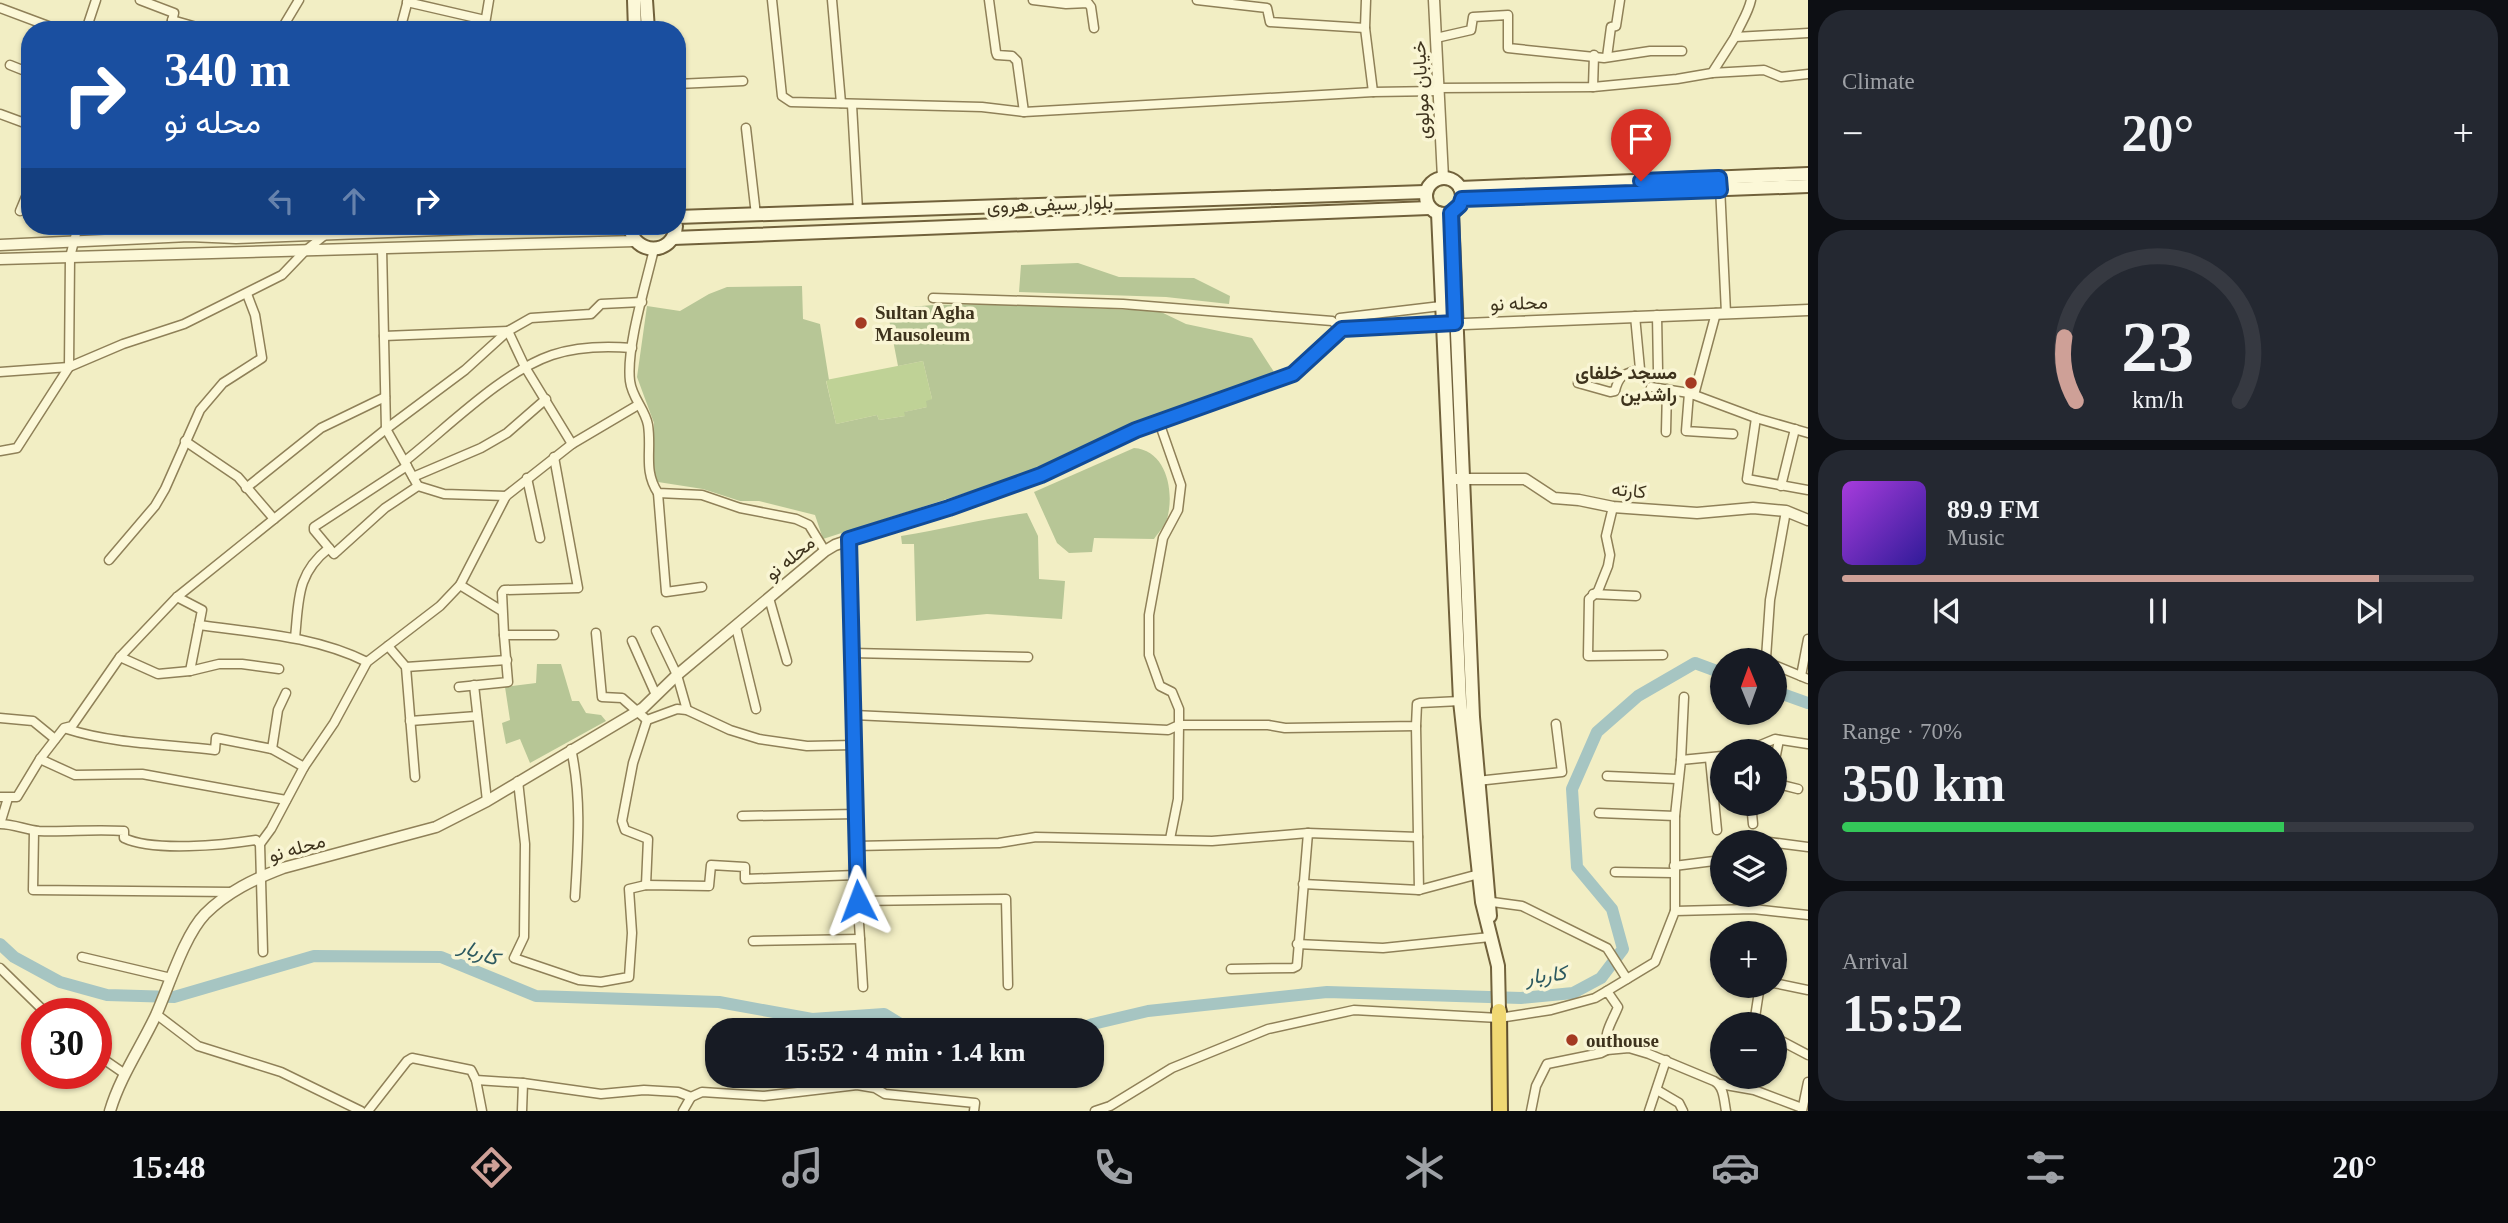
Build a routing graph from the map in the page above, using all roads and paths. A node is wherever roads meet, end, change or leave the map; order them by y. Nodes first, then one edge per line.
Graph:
1 (96, 0) edge
2 (299, 0) edge
3 (489, 0) edge
4 (634, 0) edge
5 (646, 0) edge
6 (772, 0) edge
7 (832, 0) edge
8 (989, 0) edge
9 (1033, 0) edge
10 (1197, 0) edge
11 (1366, 0) edge
12 (1434, 0) edge
13 (1619, 0) edge
14 (1751, 0) edge
15 (138, 1) edge
16 (407, 1) edge
17 (0, 8) edge
18 (172, 20) joint
19 (35, 21) edge
20 (89, 21) edge
21 (176, 21) edge
22 (286, 21) edge
23 (402, 21) edge
24 (472, 21) edge
25 (486, 21) edge
26 (635, 21) edge
27 (647, 21) edge
28 (1094, 28) dead end
29 (1366, 28) junction
30 (1808, 33) edge
31 (1735, 37) junction
32 (1436, 38) junction
33 (1682, 51) dead end
34 (1594, 55) junction
35 (1607, 57) junction
36 (10, 65) dead end
37 (21, 69) edge
38 (1712, 73) junction
39 (1808, 74) edge
40 (743, 81) dead end
41 (686, 84) edge
42 (1593, 87) junction
43 (1437, 90) junction
44 (1373, 92) junction
45 (841, 103) junction
46 (852, 105) junction
47 (1024, 112) junction
48 (0, 114) edge
49 (21, 122) edge
50 (746, 128) dead end
51 (1808, 174) edge
52 (1443, 178) junction
53 (1720, 184) junction
54 (1808, 186) edge
55 (1425, 192) junction
56 (1461, 194) junction
57 (1186, 200) junction
58 (908, 210) junction
59 (1434, 210) junction
60 (858, 211) junction
61 (1451, 213) junction
62 (756, 215) junction
63 (686, 217) edge
64 (1187, 218) junction
65 (909, 229) junction
66 (686, 232) edge
67 (75, 235) edge
68 (151, 235) edge
69 (217, 235) edge
70 (236, 235) edge
71 (270, 235) edge
72 (322, 235) edge
73 (516, 235) edge
74 (633, 235) edge
75 (673, 235) edge
76 (236, 238) junction
77 (635, 241) junction
78 (72, 243) junction
79 (516, 244) junction
80 (0, 246) edge
81 (382, 248) junction
82 (654, 250) junction
83 (305, 251) junction
84 (70, 257) junction
85 (0, 259) edge
86 (247, 294) junction
87 (933, 298) dead end
88 (642, 302) junction
89 (1441, 306) junction
90 (1808, 310) edge
91 (1721, 313) junction
92 (1657, 315) junction
93 (1635, 316) junction
94 (1448, 324) junction
95 (1342, 329) junction
96 (508, 331) junction
97 (384, 336) junction
98 (632, 348) junction
99 (69, 367) junction
100 (525, 367) junction
101 (1658, 370) dead end
102 (0, 372) edge
103 (1578, 383) dead end
104 (1651, 387) dead end
105 (1667, 389) junction
106 (1691, 394) junction
107 (385, 397) junction
108 (546, 399) junction
109 (638, 405) junction
110 (1756, 418) junction
111 (1159, 422) junction
112 (386, 429) junction
113 (1795, 429) junction
114 (1666, 432) dead end
115 (1808, 433) edge
116 (1733, 434) dead end
117 (185, 441) junction
118 (572, 444) junction
119 (0, 451) edge
120 (554, 457) junction
121 (406, 464) junction
122 (413, 477) junction
123 (527, 478) junction
124 (1456, 479) junction
125 (418, 486) junction
126 (1781, 486) junction
127 (246, 488) junction
128 (1808, 490) edge
129 (658, 493) junction
130 (506, 496) junction
131 (1613, 508) junction
132 (1786, 511) junction
133 (274, 519) junction
134 (1808, 520) edge
135 (540, 538) dead end
136 (849, 539) junction
137 (329, 548) junction
138 (825, 551) junction
139 (110, 560) dead end
140 (460, 585) junction
141 (702, 587) dead end
142 (1593, 594) junction
143 (1636, 596) dead end
144 (177, 597) junction
145 (769, 598) junction
146 (502, 611) junction
147 (200, 625) junction
148 (736, 626) junction
149 (656, 631) dead end
150 (596, 633) dead end
151 (503, 635) junction
152 (554, 635) dead end
153 (295, 638) junction
154 (1808, 639) edge
155 (632, 640) dead end
156 (388, 646) junction
157 (1767, 648) edge
158 (852, 653) junction
159 (1663, 655) dead end
160 (120, 657) junction
161 (1028, 657) dead end
162 (507, 660) junction
163 (787, 661) dead end
164 (367, 662) junction
165 (406, 667) junction
166 (279, 670) dead end
167 (1787, 670) edge
168 (190, 671) junction
169 (677, 675) junction
170 (1804, 677) edge
171 (474, 685) junction
172 (459, 687) dead end
173 (286, 694) dead end
174 (656, 695) junction
175 (1684, 697) dead end
176 (1460, 701) junction
177 (757, 709) dead end
178 (687, 710) junction
179 (638, 711) junction
180 (854, 715) junction
181 (477, 716) junction
182 (0, 718) edge
183 (647, 720) junction
184 (410, 721) junction
185 (1179, 724) junction
186 (1556, 724) dead end
187 (1416, 726) junction
188 (64, 728) junction
189 (55, 739) junction
190 (1787, 741) edge
191 (1808, 744) edge
192 (854, 745) junction
193 (272, 749) junction
194 (571, 749) junction
195 (1710, 759) edge
196 (40, 760) junction
197 (1681, 760) junction
198 (303, 767) junction
199 (1607, 776) dead end
200 (415, 777) dead end
201 (1678, 779) junction
202 (1474, 781) junction
203 (519, 782) junction
204 (1787, 786) edge
205 (1798, 789) dead end
206 (4, 798) edge
207 (286, 800) junction
208 (487, 801) junction
209 (1599, 813) dead end
210 (856, 814) junction
211 (742, 816) dead end
212 (1675, 816) junction
213 (1716, 816) edge
214 (1752, 816) edge
215 (1753, 824) dead end
216 (1717, 830) dead end
217 (34, 831) junction
218 (1308, 833) junction
219 (1418, 837) junction
220 (1170, 839) junction
221 (260, 844) junction
222 (1787, 844) edge
223 (856, 846) junction
224 (1808, 847) edge
225 (1710, 862) edge
226 (1674, 869) junction
227 (1615, 872) dead end
228 (1479, 874) junction
229 (856, 875) junction
230 (260, 877) junction
231 (1303, 884) junction
232 (646, 885) junction
233 (1419, 891) junction
234 (232, 892) junction
235 (575, 897) dead end
236 (858, 901) junction
237 (1486, 901) junction
238 (1675, 911) junction
239 (1808, 915) edge
240 (1490, 937) junction
241 (860, 939) junction
242 (753, 941) dead end
243 (1297, 944) junction
244 (263, 953) dead end
245 (82, 957) dead end
246 (0, 968) edge
247 (1231, 969) dead end
248 (1625, 976) junction
249 (171, 978) junction
250 (1008, 985) dead end
251 (1787, 986) edge
252 (863, 987) dead end
253 (1808, 990) edge
254 (1607, 991) junction
255 (31, 998) edge
256 (157, 1012) junction
257 (1499, 1014) junction
258 (1787, 1044) edge
259 (1607, 1050) junction
260 (1808, 1055) edge
261 (1666, 1060) junction
262 (112, 1064) edge
263 (125, 1073) junction
264 (476, 1080) junction
265 (1710, 1080) edge
266 (1808, 1082) edge
267 (523, 1083) junction
268 (1721, 1089) edge
269 (1750, 1089) edge
270 (1657, 1090) junction
271 (691, 1097) junction
272 (1116, 1107) edge
273 (1802, 1109) edge
274 (110, 1111) edge
275 (361, 1111) edge
276 (368, 1111) edge
277 (482, 1111) edge
278 (522, 1111) edge
279 (683, 1111) edge
280 (974, 1111) edge
281 (1095, 1111) edge
282 (1500, 1111) edge
283 (1531, 1111) edge
284 (1649, 1111) edge
285 (1683, 1111) edge
286 (1726, 1111) edge

1 - 20 street
2 - 22 street
3 - 25 street
4 - 26 main road
5 - 27 main road
6 - 45 street
7 - 45 street
8 - 47 street
9 - 28 street
10 - 29 street
11 - 29 street
12 - 32 street, خیابان مولوی
13 - 35 street
14 - 31 street
15 - 18 street
16 - 23 street
16 - 24 street
17 - 19 street
18 - 21 street
29 - 44 street
30 - 31 street
31 - 38 street
32 - 34 street
32 - 43 street, خیابان مولوی
33 - 35 street
34 - 35 street
34 - 42 street
36 - 37 street
38 - 39 street
38 - 42 street
40 - 41 street
42 - 43 street
43 - 44 street
43 - 52 street, خیابان مولوی
44 - 47 street
45 - 46 street
46 - 47 street
46 - 60 street
48 - 49 street
50 - 62 street
51 - 53 main road
52 - 55 main road
52 - 56 main road
53 - 54 main road
53 - 56 main road
53 - 91 street
55 - 57 main road, بلوار سیفی هروی
55 - 59 main road
56 - 61 main road
57 - 58 main road, بلوار سیفی هروی
57 - 64 main road
58 - 60 main road, بلوار سیفی هروی
58 - 65 main road
59 - 61 main road
59 - 64 main road, بلوار سیفی هروی
59 - 89 main road
60 - 62 main road, بلوار سیفی هروی
61 - 94 main road
62 - 63 main road, بلوار سیفی هروی
64 - 65 main road, بلوار سیفی هروی
65 - 66 main road, بلوار سیفی هروی
67 - 78 street
68 - 78 street
69 - 76 street
70 - 76 street
71 - 76 street
72 - 83 street
73 - 79 street
74 - 77 main road
75 - 82 main road
77 - 79 street
77 - 82 main road
78 - 80 street
78 - 84 street
79 - 81 street
81 - 83 street
81 - 97 street
82 - 88 street
83 - 84 street
83 - 86 street
84 - 85 street
84 - 99 street
86 - 99 street
86 - 117 street
87 - 95 street
88 - 96 street
88 - 98 street
89 - 94 main road
89 - 95 street
90 - 91 street, محله نو
91 - 92 street, محله نو
91 - 106 street
92 - 93 street, محله نو
92 - 101 street
93 - 94 street, محله نو
93 - 103 street
94 - 95 street, محله نو
94 - 124 main road
95 - 111 street, محله نو
96 - 97 street
96 - 100 street
96 - 112 street
97 - 107 street
98 - 100 street
98 - 109 street
99 - 102 street
99 - 119 street
100 - 108 street
100 - 121 street
104 - 105 street
105 - 106 street
105 - 114 street
106 - 110 street
106 - 116 street
107 - 112 street
107 - 127 street
108 - 118 street
108 - 122 street
109 - 118 street
109 - 129 street
110 - 113 street
110 - 126 street
111 - 136 street, محله نو
111 - 185 street
112 - 121 street
112 - 133 street
113 - 115 street
113 - 126 street
117 - 127 street
117 - 139 street
118 - 120 street
120 - 123 street
120 - 146 street
121 - 122 street
121 - 137 street
122 - 125 street
123 - 130 street
123 - 135 street
124 - 131 street, کارته
124 - 176 main road
124 - 202 main road
125 - 130 street
125 - 137 street
126 - 128 street
127 - 133 street
129 - 138 street
129 - 141 street
130 - 140 street
131 - 132 street, کارته
131 - 142 street
132 - 134 street, کارته
132 - 157 street
133 - 144 street
136 - 138 street, محله نو
136 - 158 street
137 - 153 street
138 - 145 street, محله نو
140 - 146 street
140 - 156 street
142 - 143 street
142 - 159 street
144 - 147 street
144 - 160 street
145 - 148 street, محله نو
145 - 163 street
146 - 151 street
147 - 153 street
147 - 168 street
148 - 169 street, محله نو
148 - 177 street
149 - 169 street
150 - 179 street
151 - 152 street
151 - 162 street
153 - 164 street
154 - 170 street
155 - 174 street
156 - 164 street
156 - 165 street
158 - 161 street
158 - 180 street
160 - 168 street
160 - 188 street
162 - 165 street
162 - 171 street
164 - 198 street
165 - 184 street
166 - 168 street
167 - 170 street
169 - 174 street, محله نو
169 - 178 street
171 - 172 street
171 - 181 street
173 - 193 street
174 - 179 street, محله نو
175 - 197 street
176 - 187 street
176 - 202 main road
178 - 183 street
178 - 192 street
179 - 183 street
179 - 194 street, محله نو
180 - 185 street
180 - 192 street
181 - 184 street
181 - 208 street
182 - 189 street
183 - 232 street
184 - 200 street
185 - 187 street
185 - 220 street
186 - 202 street
187 - 219 street
188 - 189 street
188 - 193 street
189 - 196 street
190 - 191 street
192 - 210 street
193 - 198 street
194 - 203 street, محله نو
194 - 235 street
195 - 197 street
196 - 206 street
196 - 207 street
197 - 201 street
198 - 207 street
199 - 201 street
201 - 212 street
202 - 228 main road
202 - 237 main road
203 - 208 street, محله نو
203 - 232 street
204 - 205 street
206 - 217 street
207 - 221 street
208 - 230 street, محله نو
209 - 212 street
210 - 211 street
210 - 223 street
212 - 226 street
213 - 216 street
214 - 215 street
217 - 221 street
217 - 234 street
218 - 219 street
218 - 220 street
218 - 231 street
219 - 233 street
220 - 223 street
221 - 230 street
222 - 224 street
223 - 229 street
225 - 226 street
226 - 227 street
226 - 238 street
228 - 233 street
228 - 237 main road
229 - 232 street
229 - 236 street
230 - 234 street, محله نو
230 - 244 street
231 - 233 street
231 - 243 street
234 - 249 street, محله نو
236 - 241 street
236 - 250 street
237 - 240 main road
237 - 248 street
238 - 239 street
238 - 248 street
240 - 243 street
240 - 257 main road
241 - 242 street
241 - 252 street
243 - 247 street
245 - 249 street
246 - 255 street
248 - 254 street
249 - 256 street, محله نو
251 - 253 street
254 - 257 street
254 - 259 street
256 - 263 street, محله نو
256 - 275 street
257 - 272 street
257 - 282 highway
258 - 260 street
259 - 261 street
259 - 283 street
261 - 265 street
261 - 270 street
262 - 263 street
263 - 274 street, محله نو
264 - 267 street
264 - 276 street
264 - 277 street
266 - 273 street
267 - 271 street
267 - 278 street
268 - 286 street
269 - 273 street
270 - 284 street
270 - 285 street
271 - 279 street
271 - 280 street
272 - 281 street

